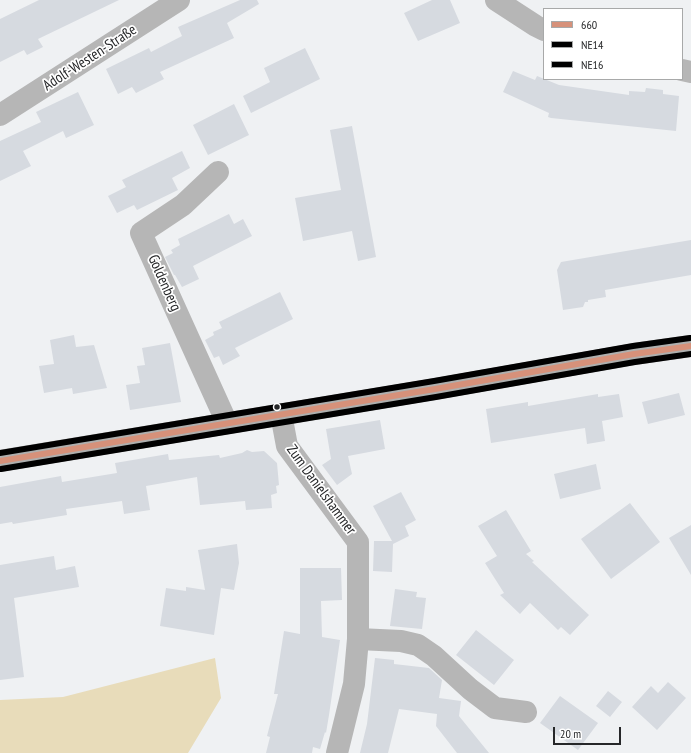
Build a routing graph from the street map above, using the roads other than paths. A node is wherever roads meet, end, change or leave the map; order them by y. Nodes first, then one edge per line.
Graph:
1 (179, 0) edge
2 (496, 0) edge
3 (543, 30) edge
4 (0, 115) edge
5 (218, 172) dead end
6 (691, 346) edge
7 (281, 414) junction
8 (227, 423) junction
9 (0, 461) edge
10 (358, 639) junction
11 (526, 712) dead end
12 (337, 753) edge

1 - 4 street, Adolf-Westen-Straße
2 - 3 street
5 - 8 street, Goldenberg
6 - 7 main road
7 - 8 main road
7 - 10 street, Zum Danielshammer
8 - 9 main road
10 - 11 street
10 - 12 street, Zum Danielshammer

